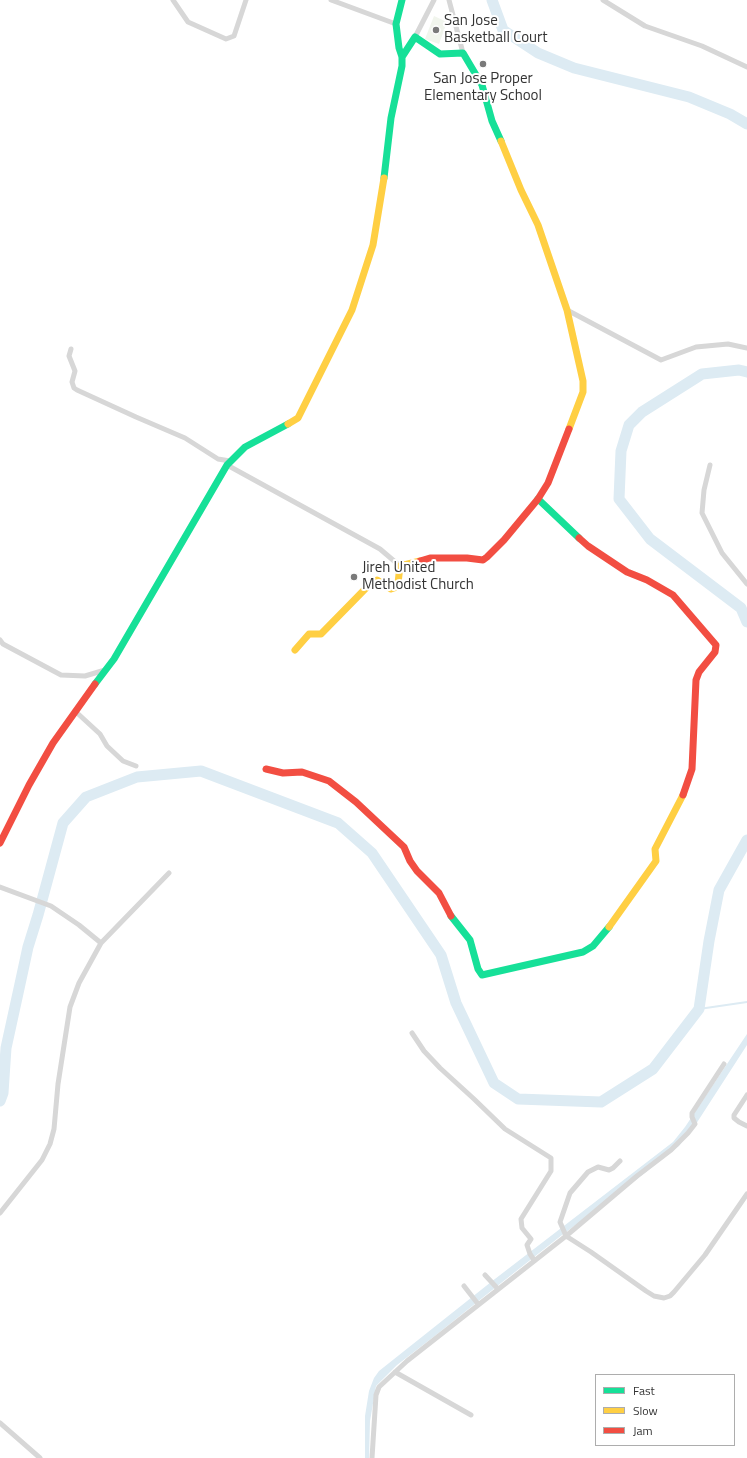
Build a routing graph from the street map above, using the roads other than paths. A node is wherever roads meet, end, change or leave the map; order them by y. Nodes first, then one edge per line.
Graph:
1 (173, 0) edge
2 (246, 0) edge
3 (331, 0) edge
4 (402, 0) edge
5 (434, 0) edge
6 (449, 0) edge
7 (603, 0) edge
8 (396, 24) junction
9 (415, 37) junction
10 (463, 53) junction
11 (402, 57) junction
12 (747, 67) edge
13 (567, 310) junction
14 (747, 348) edge
15 (71, 349) dead end
16 (228, 463) junction
17 (710, 465) dead end
18 (538, 499) junction
19 (400, 566) junction
20 (747, 584) edge
21 (0, 640) edge
22 (295, 650) dead end
23 (106, 670) junction
24 (76, 710) junction
25 (136, 766) dead end
26 (266, 769) dead end
27 (0, 843) edge
28 (168, 873) dead end
29 (0, 887) edge
30 (101, 943) junction
31 (412, 1033) dead end
32 (724, 1064) dead end
33 (747, 1095) edge
34 (747, 1126) edge
35 (620, 1160) dead end
36 (747, 1194) edge
37 (0, 1213) edge
38 (565, 1232) junction
39 (532, 1257) junction
40 (486, 1275) dead end
41 (464, 1286) dead end
42 (496, 1286) junction
43 (476, 1301) junction
44 (395, 1372) junction
45 (471, 1415) dead end
46 (0, 1423) edge
47 (40, 1458) edge
48 (372, 1458) edge

1 - 2 street
3 - 8 street
4 - 8 street
5 - 9 street
6 - 10 street
7 - 12 street
8 - 11 street
9 - 10 street
9 - 11 street
10 - 13 street
11 - 16 street
13 - 14 street
13 - 18 street
15 - 16 street
16 - 19 street
16 - 23 street
17 - 20 street
18 - 19 street
18 - 26 street
19 - 22 street
21 - 23 street
23 - 24 street
24 - 25 street
24 - 27 street
28 - 30 street
29 - 30 street
30 - 37 street
31 - 39 street
32 - 38 street
33 - 34 street
35 - 38 street
36 - 38 street
38 - 39 street
39 - 42 street
40 - 42 street
41 - 43 street
42 - 43 street
43 - 44 street
44 - 45 street
44 - 48 street
46 - 47 street

